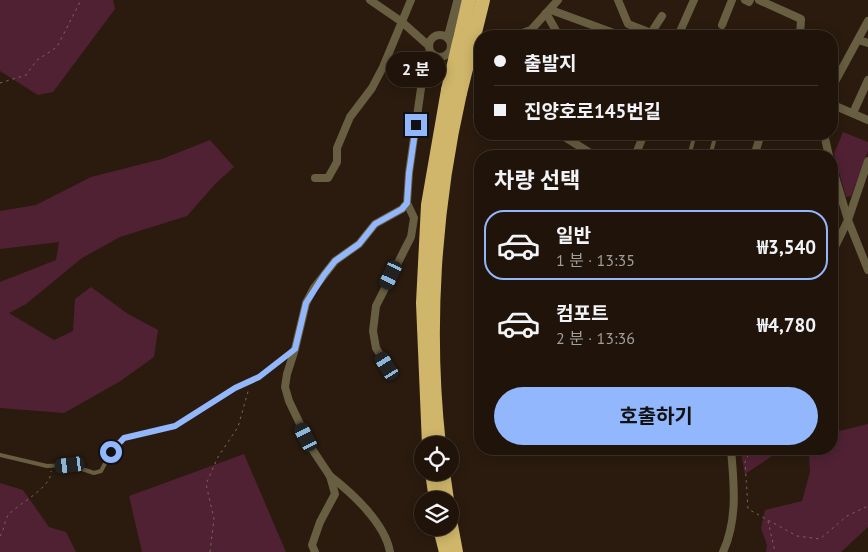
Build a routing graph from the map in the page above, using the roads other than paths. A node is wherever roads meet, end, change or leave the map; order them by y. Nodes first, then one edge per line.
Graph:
1 (370, 0) edge
2 (411, 0) edge
3 (458, 0) edge
4 (469, 0) edge
5 (483, 0) edge
6 (558, 0) edge
7 (618, 0) edge
8 (694, 0) edge
9 (732, 0) edge
10 (745, 0) edge
11 (750, 0) edge
12 (760, 0) edge
13 (550, 11) junction
14 (662, 16) dead end
15 (868, 20) edge
16 (402, 22) junction
17 (722, 25) dead end
18 (531, 30) edge
19 (555, 30) edge
20 (605, 30) edge
21 (641, 30) edge
22 (655, 30) edge
23 (681, 30) edge
24 (800, 30) edge
25 (448, 38) junction
26 (858, 40) junction
27 (868, 43) edge
28 (429, 46) junction
29 (450, 52) junction
30 (434, 55) junction
31 (474, 62) edge
32 (838, 76) edge
33 (868, 80) edge
34 (454, 91) junction
35 (838, 107) edge
36 (853, 113) junction
37 (868, 120) edge
38 (570, 140) edge
39 (585, 150) edge
40 (868, 161) edge
41 (866, 174) edge
42 (315, 178) dead end
43 (838, 186) edge
44 (407, 203) junction
45 (848, 220) junction
46 (838, 241) edge
47 (858, 245) junction
48 (868, 250) edge
49 (868, 270) edge
50 (295, 349) junction
51 (387, 366) dead end
52 (429, 436) edge
53 (438, 436) edge
54 (0, 455) edge
55 (731, 455) edge
56 (330, 476) junction
57 (442, 536) edge
58 (453, 536) edge
59 (315, 552) edge
60 (390, 552) edge
61 (446, 552) edge
62 (456, 552) edge
63 (723, 552) edge

1 - 16 street
2 - 16 street
3 - 25 street
4 - 34 highway, bridge
5 - 34 highway, bridge
6 - 13 street
7 - 21 street
8 - 23 street
9 - 17 street
10 - 11 street
12 - 24 street
13 - 18 street
13 - 19 street
13 - 20 street
14 - 22 street
15 - 26 street
16 - 28 street
16 - 42 street
25 - 28 street
25 - 29 street
26 - 27 street
26 - 32 street
28 - 30 street
29 - 30 street
29 - 31 street
30 - 44 street
33 - 36 street
34 - 52 highway
34 - 53 highway
35 - 36 street
36 - 37 street
38 - 39 street
40 - 41 street
41 - 45 street
43 - 45 street
44 - 50 street
44 - 51 street
45 - 46 street
45 - 47 street
47 - 48 street
47 - 49 street
50 - 54 lane
50 - 56 street
55 - 63 street
56 - 59 street
56 - 60 street
57 - 61 highway
58 - 62 highway

